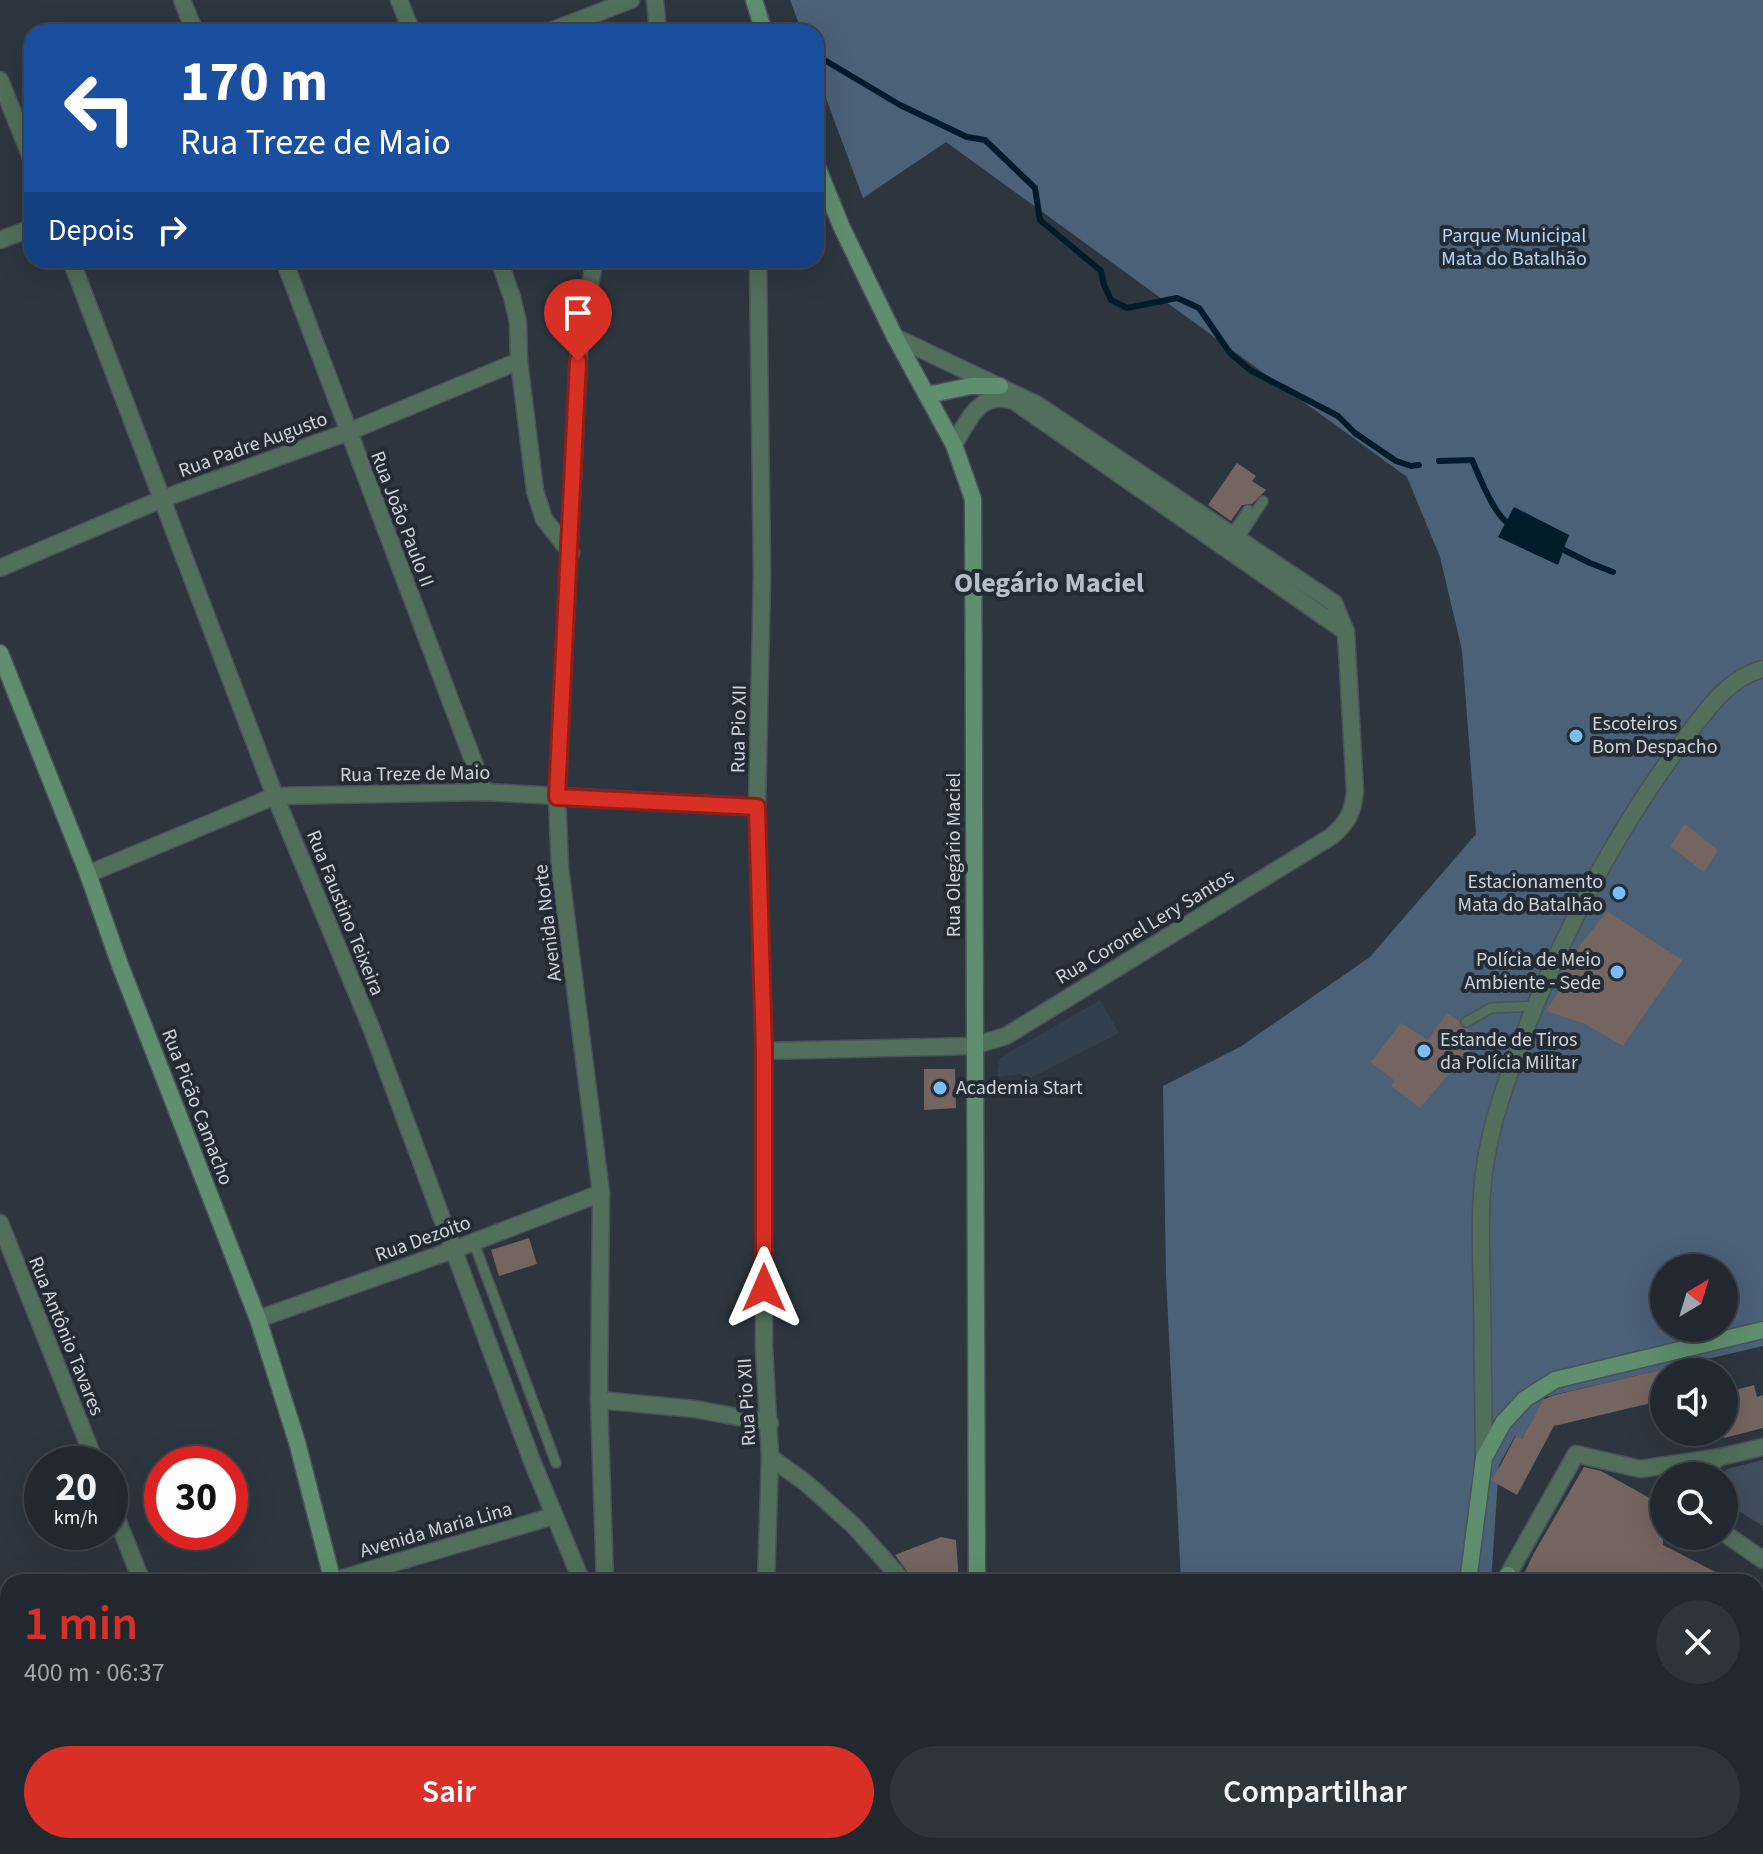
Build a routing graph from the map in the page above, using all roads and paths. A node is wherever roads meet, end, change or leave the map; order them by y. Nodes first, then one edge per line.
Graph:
1 (182, 0) edge
2 (399, 0) edge
3 (631, 0) edge
4 (655, 0) edge
5 (754, 0) edge
6 (192, 24) edge
7 (409, 24) edge
8 (569, 24) edge
9 (657, 24) edge
10 (762, 24) edge
11 (0, 80) edge
12 (24, 140) edge
13 (824, 184) edge
14 (24, 231) edge
15 (0, 240) edge
16 (74, 268) edge
17 (287, 268) edge
18 (502, 268) edge
19 (593, 268) edge
20 (758, 268) edge
21 (895, 337) junction
22 (519, 361) junction
23 (927, 395) junction
24 (1009, 395) junction
25 (348, 432) junction
26 (954, 445) junction
27 (162, 499) junction
28 (1263, 501) dead end
29 (1248, 510) dead end
30 (1235, 536) junction
31 (571, 553) junction
32 (0, 568) edge
33 (1346, 632) junction
34 (0, 653) edge
35 (1763, 669) edge
36 (485, 792) junction
37 (275, 796) junction
38 (557, 797) junction
39 (757, 807) junction
40 (88, 874) junction
41 (1535, 1006) junction
42 (1466, 1022) dead end
43 (973, 1046) junction
44 (764, 1051) junction
45 (601, 1193) junction
46 (0, 1223) edge
47 (474, 1243) junction
48 (453, 1250) junction
49 (258, 1319) junction
50 (1763, 1330) edge
51 (599, 1400) junction
52 (770, 1423) junction
53 (89, 1446) edge
54 (1763, 1447) edge
55 (770, 1457) junction
56 (1720, 1457) junction
57 (1484, 1458) junction
58 (1714, 1462) edge
59 (556, 1463) dead end
60 (554, 1516) junction
61 (1738, 1543) edge
62 (128, 1547) edge
63 (1763, 1560) edge
64 (139, 1574) edge
65 (330, 1574) edge
66 (359, 1574) edge
67 (579, 1574) edge
68 (605, 1574) edge
69 (766, 1574) edge
70 (897, 1574) edge
71 (977, 1574) edge
72 (1469, 1574) edge
73 (1511, 1574) edge

1 - 6 street
2 - 7 street
3 - 8 street
4 - 9 street
5 - 10 street
11 - 12 street
13 - 21 street, Rua Olegário Maciel
14 - 15 street
16 - 27 street, Rua Faustino Teixeira
17 - 25 street, Rua João Paulo II
18 - 22 street
19 - 31 street, Avenida Norte
20 - 39 street, Rua Pio XII
21 - 23 street, Rua Olegário Maciel
21 - 24 street, Rua Coronel Lery Santos
22 - 25 street, Rua Padre Augusto
22 - 31 street
23 - 24 street
23 - 26 street, Rua Olegário Maciel
24 - 26 street
24 - 30 street, Rua Coronel Lery Santos
24 - 33 street, Rua Coronel Lery Santos
25 - 27 street, Rua Padre Augusto
25 - 36 street, Rua João Paulo II
26 - 43 street, Rua Olegário Maciel
27 - 32 street, Rua Padre Augusto
27 - 37 street, Rua Faustino Teixeira
28 - 30 lane
29 - 30 lane
30 - 33 street, Rua Coronel Lery Santos
31 - 38 street, Avenida Norte
33 - 43 street, Rua Coronel Lery Santos
34 - 40 street, Rua Picão Camacho
35 - 41 street
36 - 37 street, Rua Treze de Maio
36 - 38 street, Rua Treze de Maio
37 - 40 street, Rua Treze de Maio
37 - 48 street, Rua Faustino Teixeira
38 - 39 street, Rua Treze de Maio
38 - 45 street, Avenida Norte
39 - 44 street, Rua Pio XII
40 - 49 street, Rua Picão Camacho
41 - 42 lane
41 - 57 street
43 - 44 street, Rua Coronel Lery Santos
43 - 71 street, Rua Olegário Maciel
44 - 52 street, Rua Pio XII
45 - 47 street, Rua Dezoito
45 - 51 street, Avenida Norte
46 - 53 street, Rua Antônio Tavares
47 - 48 street, Rua Dezoito
47 - 59 lane
48 - 49 street, Rua Dezoito
48 - 60 street, Rua Faustino Teixeira
49 - 65 street, Rua Picão Camacho
50 - 57 street
51 - 52 street
51 - 68 street, Avenida Norte
52 - 55 street, Rua Pio XII
54 - 56 street
55 - 69 street, Rua Pio XII
55 - 70 street
56 - 58 street
56 - 73 street
57 - 72 street
60 - 66 street, Avenida Maria Lina
60 - 67 street, Rua Faustino Teixeira
61 - 63 street
62 - 64 street

